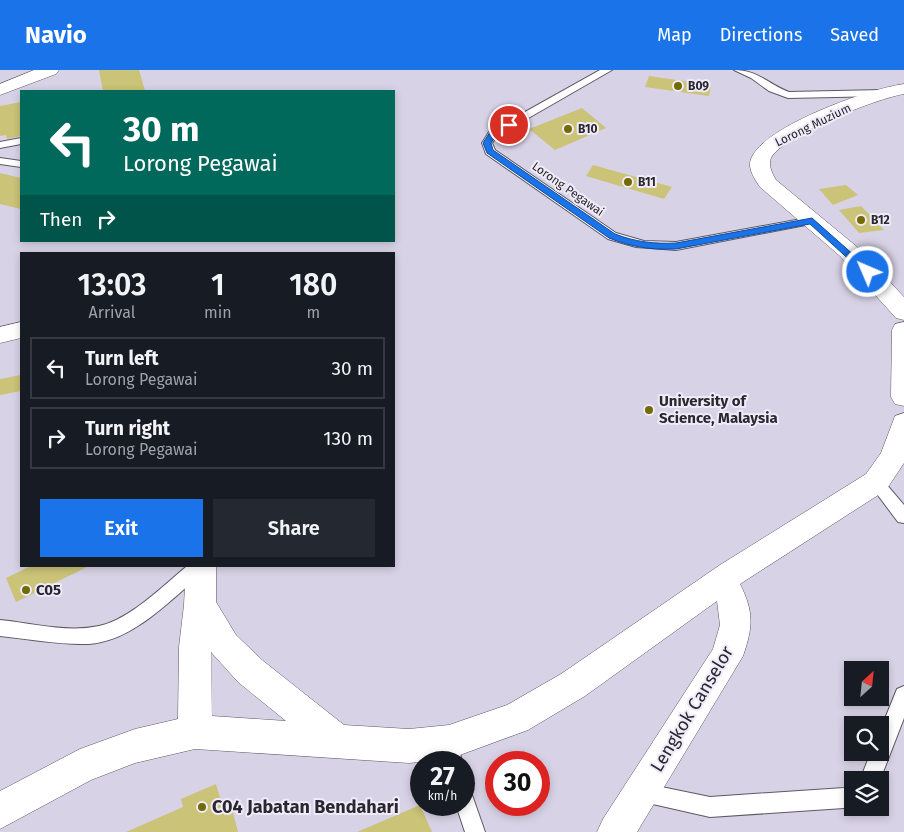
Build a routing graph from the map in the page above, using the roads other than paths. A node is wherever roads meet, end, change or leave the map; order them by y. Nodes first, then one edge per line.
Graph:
1 (50, 70) edge
2 (607, 70) edge
3 (739, 70) edge
4 (904, 89) edge
5 (0, 90) edge
6 (883, 93) junction
7 (20, 141) edge
8 (0, 145) edge
9 (0, 161) edge
10 (20, 164) edge
11 (812, 221) junction
12 (904, 312) edge
13 (20, 330) edge
14 (904, 330) edge
15 (0, 335) edge
16 (904, 397) edge
17 (904, 423) edge
18 (890, 481) edge
19 (904, 517) edge
20 (199, 567) edge
21 (200, 567) edge
22 (723, 580) junction
23 (200, 605) junction
24 (0, 628) edge
25 (904, 695) edge
26 (196, 732) junction
27 (337, 741) junction
28 (444, 751) edge
29 (453, 751) edge
30 (874, 771) edge
31 (642, 793) junction
32 (844, 798) edge
33 (0, 811) edge
34 (470, 816) edge
35 (475, 832) edge
36 (616, 832) edge

1 - 5 street
2 - 11 lane, Lorong Pegawai
3 - 6 lane
4 - 6 street, Lorong Muzium
6 - 11 street, Lorong Muzium
7 - 8 lane
9 - 10 lane
11 - 12 street, Lorong Muzium
13 - 15 street
14 - 16 street
17 - 18 street
18 - 19 lane
18 - 22 street
20 - 24 lane
21 - 23 street
22 - 29 street
22 - 31 street, Lengkok Canselor
23 - 26 street
23 - 27 street
25 - 30 lane
26 - 27 street
26 - 33 street
27 - 28 street
31 - 32 lane
31 - 36 street, Lengkok Canselor
34 - 35 lane

